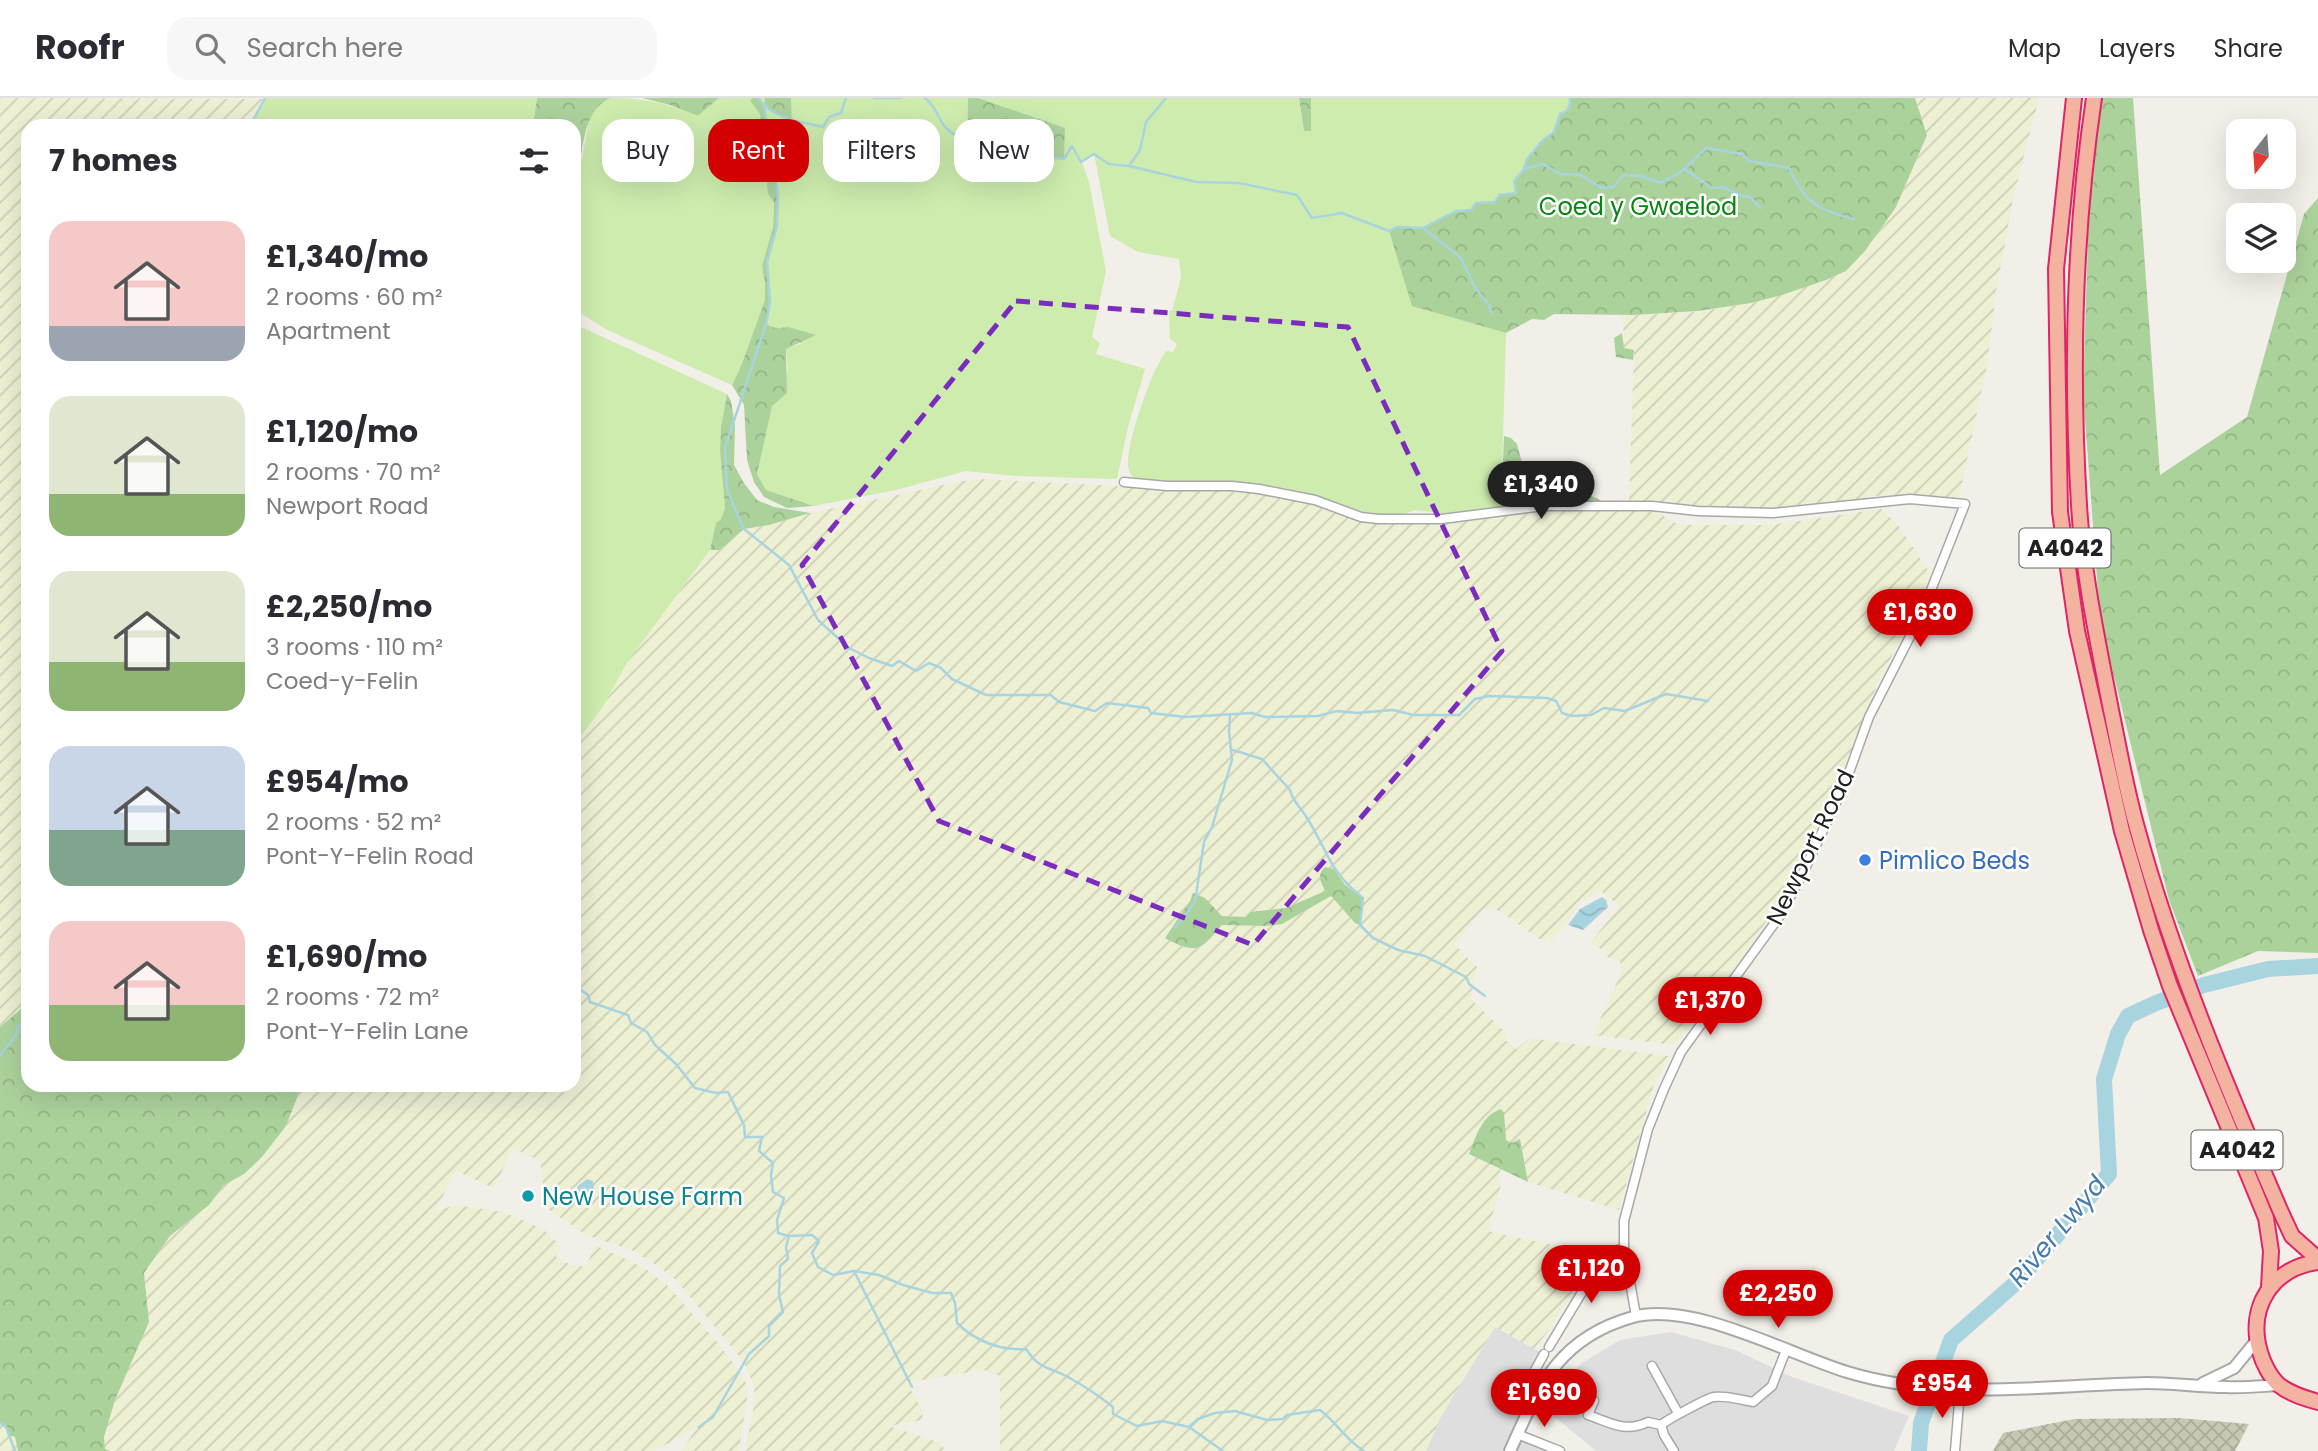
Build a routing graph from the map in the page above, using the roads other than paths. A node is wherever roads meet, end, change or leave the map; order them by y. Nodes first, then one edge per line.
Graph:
1 (2074, 98) edge
2 (2094, 98) edge
3 (1125, 482) dead end
4 (1624, 1248) junction
5 (2318, 1261) edge
6 (2269, 1287) junction
7 (1636, 1316) junction
8 (2256, 1340) junction
9 (1786, 1350) junction
10 (1652, 1366) dead end
11 (2199, 1384) junction
12 (2279, 1385) junction
13 (1961, 1391) junction
14 (1594, 1401) dead end
15 (2318, 1402) edge
16 (1532, 1404) junction
17 (1678, 1413) junction
18 (1661, 1425) junction
19 (1517, 1434) junction
20 (1510, 1451) edge
21 (1560, 1451) edge
22 (1674, 1451) edge
23 (1955, 1451) edge

1 - 6 highway, A4042
2 - 5 highway, A4042
3 - 4 street, Newport Road
4 - 7 street, Newport Road
4 - 16 street
5 - 6 highway
6 - 8 highway
7 - 9 street
7 - 16 street
8 - 11 street
8 - 12 highway
9 - 13 street
9 - 17 street
10 - 17 street
11 - 12 street
11 - 13 street
12 - 15 highway
13 - 23 street
14 - 18 street
16 - 19 street
17 - 18 street
18 - 22 street
19 - 20 street
19 - 21 street

